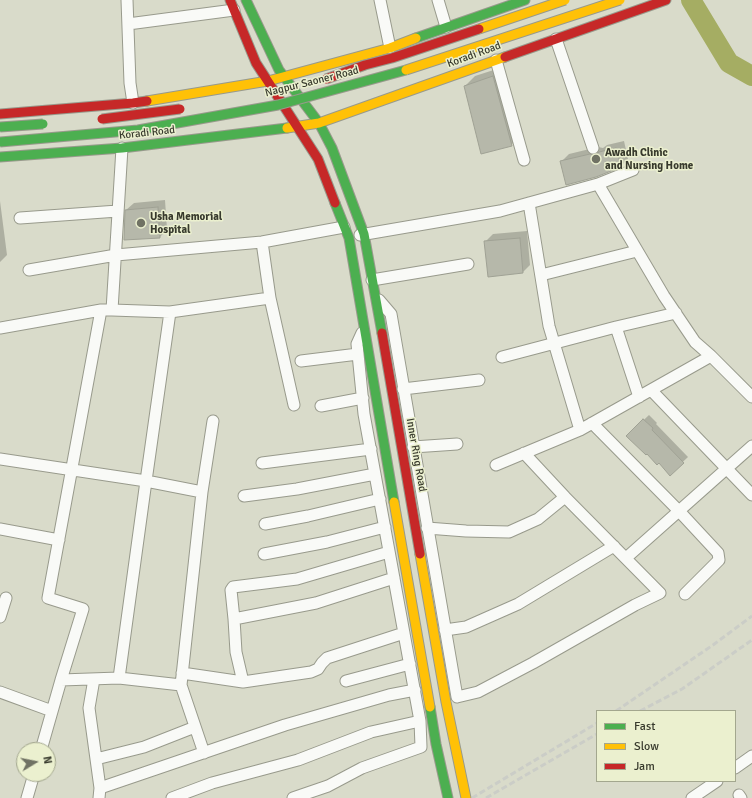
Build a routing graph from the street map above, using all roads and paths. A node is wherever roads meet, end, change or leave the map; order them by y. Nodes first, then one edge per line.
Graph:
1 (127, 0) edge
2 (246, 0) edge
3 (380, 0) edge
4 (438, 0) edge
5 (524, 0) edge
6 (565, 0) edge
7 (592, 0) edge
8 (620, 0) edge
9 (666, 0) edge
10 (232, 5) edge
11 (602, 23) junction
12 (128, 24) junction
13 (446, 27) junction
14 (556, 39) junction
15 (390, 48) junction
16 (496, 60) junction
17 (318, 68) junction
18 (285, 77) junction
19 (268, 81) junction
20 (319, 82) dead end
21 (300, 86) dead end
22 (267, 94) dead end
23 (133, 102) junction
24 (98, 106) junction
25 (188, 108) dead end
26 (338, 109) junction
27 (0, 114) edge
28 (90, 120) dead end
29 (53, 123) dead end
30 (319, 123) junction
31 (0, 127) edge
32 (297, 127) junction
33 (0, 142) edge
34 (122, 148) junction
35 (593, 148) dead end
36 (109, 149) junction
37 (0, 157) edge
38 (524, 160) dead end
39 (633, 170) dead end
40 (598, 184) junction
41 (529, 203) junction
42 (118, 211) junction
43 (20, 218) dead end
44 (344, 227) junction
45 (364, 234) junction
46 (349, 238) junction
47 (262, 242) junction
48 (637, 250) junction
49 (116, 255) junction
50 (468, 264) dead end
51 (29, 270) dead end
52 (541, 275) junction
53 (372, 280) junction
54 (375, 294) junction
55 (270, 298) junction
56 (101, 310) junction
57 (112, 310) junction
58 (170, 312) junction
59 (676, 313) junction
60 (616, 327) junction
61 (0, 328) edge
62 (365, 329) junction
63 (554, 344) junction
64 (358, 354) junction
65 (711, 356) junction
66 (502, 358) dead end
67 (301, 361) dead end
68 (479, 380) dead end
69 (403, 389) junction
70 (652, 390) junction
71 (639, 397) junction
72 (752, 397) edge
73 (363, 398) junction
74 (294, 405) dead end
75 (321, 406) dead end
76 (213, 421) dead end
77 (592, 424) junction
78 (580, 430) junction
79 (457, 444) dead end
80 (752, 446) edge
81 (413, 447) junction
82 (371, 448) junction
83 (524, 453) junction
84 (0, 459) edge
85 (262, 463) dead end
86 (496, 465) dead end
87 (727, 469) junction
88 (72, 470) junction
89 (375, 474) junction
90 (146, 481) junction
91 (202, 492) junction
92 (752, 495) edge
93 (244, 496) dead end
94 (566, 497) junction
95 (380, 499) junction
96 (679, 511) junction
97 (265, 524) dead end
98 (385, 527) junction
99 (427, 528) junction
100 (0, 529) edge
101 (59, 540) junction
102 (614, 546) junction
103 (390, 552) junction
104 (264, 554) dead end
105 (626, 558) junction
106 (394, 578) junction
107 (686, 594) dead end
108 (6, 598) dead end
109 (0, 617) edge
110 (234, 619) junction
111 (445, 630) junction
112 (404, 633) junction
113 (410, 664) junction
114 (182, 673) junction
115 (119, 678) junction
116 (94, 679) junction
117 (61, 680) junction
118 (346, 681) dead end
119 (243, 682) junction
120 (181, 685) junction
121 (415, 690) junction
122 (0, 692) edge
123 (52, 711) junction
124 (420, 721) junction
125 (195, 727) junction
126 (43, 742) edge
127 (204, 753) junction
128 (752, 756) edge
129 (96, 759) junction
130 (736, 767) edge
131 (32, 782) edge
132 (716, 782) edge
133 (100, 793) edge
134 (27, 798) edge
135 (172, 798) edge
136 (293, 798) edge
137 (448, 798) edge
138 (466, 798) edge
139 (692, 798) edge

1 - 12 street
2 - 18 main road
3 - 15 street
4 - 13 street
5 - 13 main road
6 - 20 main road, Nagpur Saoner Road, bridge
7 - 11 main road
8 - 33 main road, Nagpur Saoner Road, bridge
9 - 11 main road, Koradi Road
10 - 12 street
10 - 19 main road
11 - 14 main road, Koradi Road
12 - 23 street
13 - 15 main road
14 - 16 main road, Koradi Road
14 - 35 street
15 - 17 main road
16 - 26 main road, Koradi Road
16 - 38 street
17 - 18 main road
17 - 26 main road
18 - 19 main road
18 - 30 main road, Inner Ring Road
19 - 23 main road
19 - 32 main road
21 - 22 main road, Nagpur Saoner Road
23 - 24 main road
24 - 27 main road
24 - 36 main road
25 - 28 main road, bridge
26 - 30 main road, Koradi Road
29 - 31 main road, bridge
30 - 32 main road, Koradi Road
30 - 45 main road, Inner Ring Road
32 - 34 main road, Koradi Road
32 - 44 main road
34 - 36 main road, Koradi Road
34 - 42 street
36 - 37 main road, Koradi Road
39 - 40 street
40 - 41 street
40 - 48 street
41 - 45 street
41 - 52 street
42 - 43 street
42 - 49 street
44 - 46 main road
44 - 47 street
45 - 46 street
45 - 53 main road, Inner Ring Road
46 - 62 main road
47 - 49 street
47 - 55 street
48 - 52 street
48 - 59 street
49 - 51 street
49 - 57 street
50 - 53 street
52 - 63 street
53 - 54 main road, Inner Ring Road
54 - 69 street
54 - 138 main road, Inner Ring Road
55 - 58 street
55 - 74 street
56 - 57 street
56 - 61 street
56 - 88 street
57 - 58 street
58 - 90 street
59 - 60 street
59 - 65 street
60 - 63 street
60 - 71 street
62 - 64 street
62 - 137 main road
63 - 66 street
63 - 78 street
64 - 67 street
64 - 73 street
65 - 70 street
65 - 72 street
68 - 69 street
69 - 81 street
70 - 71 street
70 - 87 street
71 - 77 street
73 - 75 street
73 - 82 street
76 - 91 street
77 - 78 street
77 - 96 street
78 - 83 street
79 - 81 street
80 - 87 street
81 - 99 street
82 - 85 street
82 - 89 street
83 - 86 street
83 - 94 street
84 - 88 street
87 - 92 street
87 - 96 street
88 - 90 street
88 - 101 street
89 - 93 street
89 - 95 street
90 - 91 street
90 - 115 street
91 - 114 street
94 - 99 street
94 - 102 street
95 - 97 street
95 - 98 street
96 - 105 street
96 - 107 street
98 - 103 street
98 - 104 street
99 - 111 street
100 - 101 street
101 - 117 street
102 - 105 street
102 - 111 street
103 - 106 street
103 - 110 street
105 - 111 street
106 - 110 street
106 - 112 street
108 - 109 street
110 - 119 street
112 - 113 street
112 - 119 street
113 - 118 street
113 - 121 street
114 - 119 street
114 - 120 street
115 - 116 street
115 - 120 street
116 - 117 street
116 - 129 street
117 - 123 street
120 - 125 street
121 - 124 street
121 - 127 street
122 - 123 street
123 - 126 street
124 - 135 street
124 - 136 street
125 - 127 street
125 - 129 street
127 - 133 street
128 - 130 street
129 - 133 street
131 - 134 street
132 - 139 street

